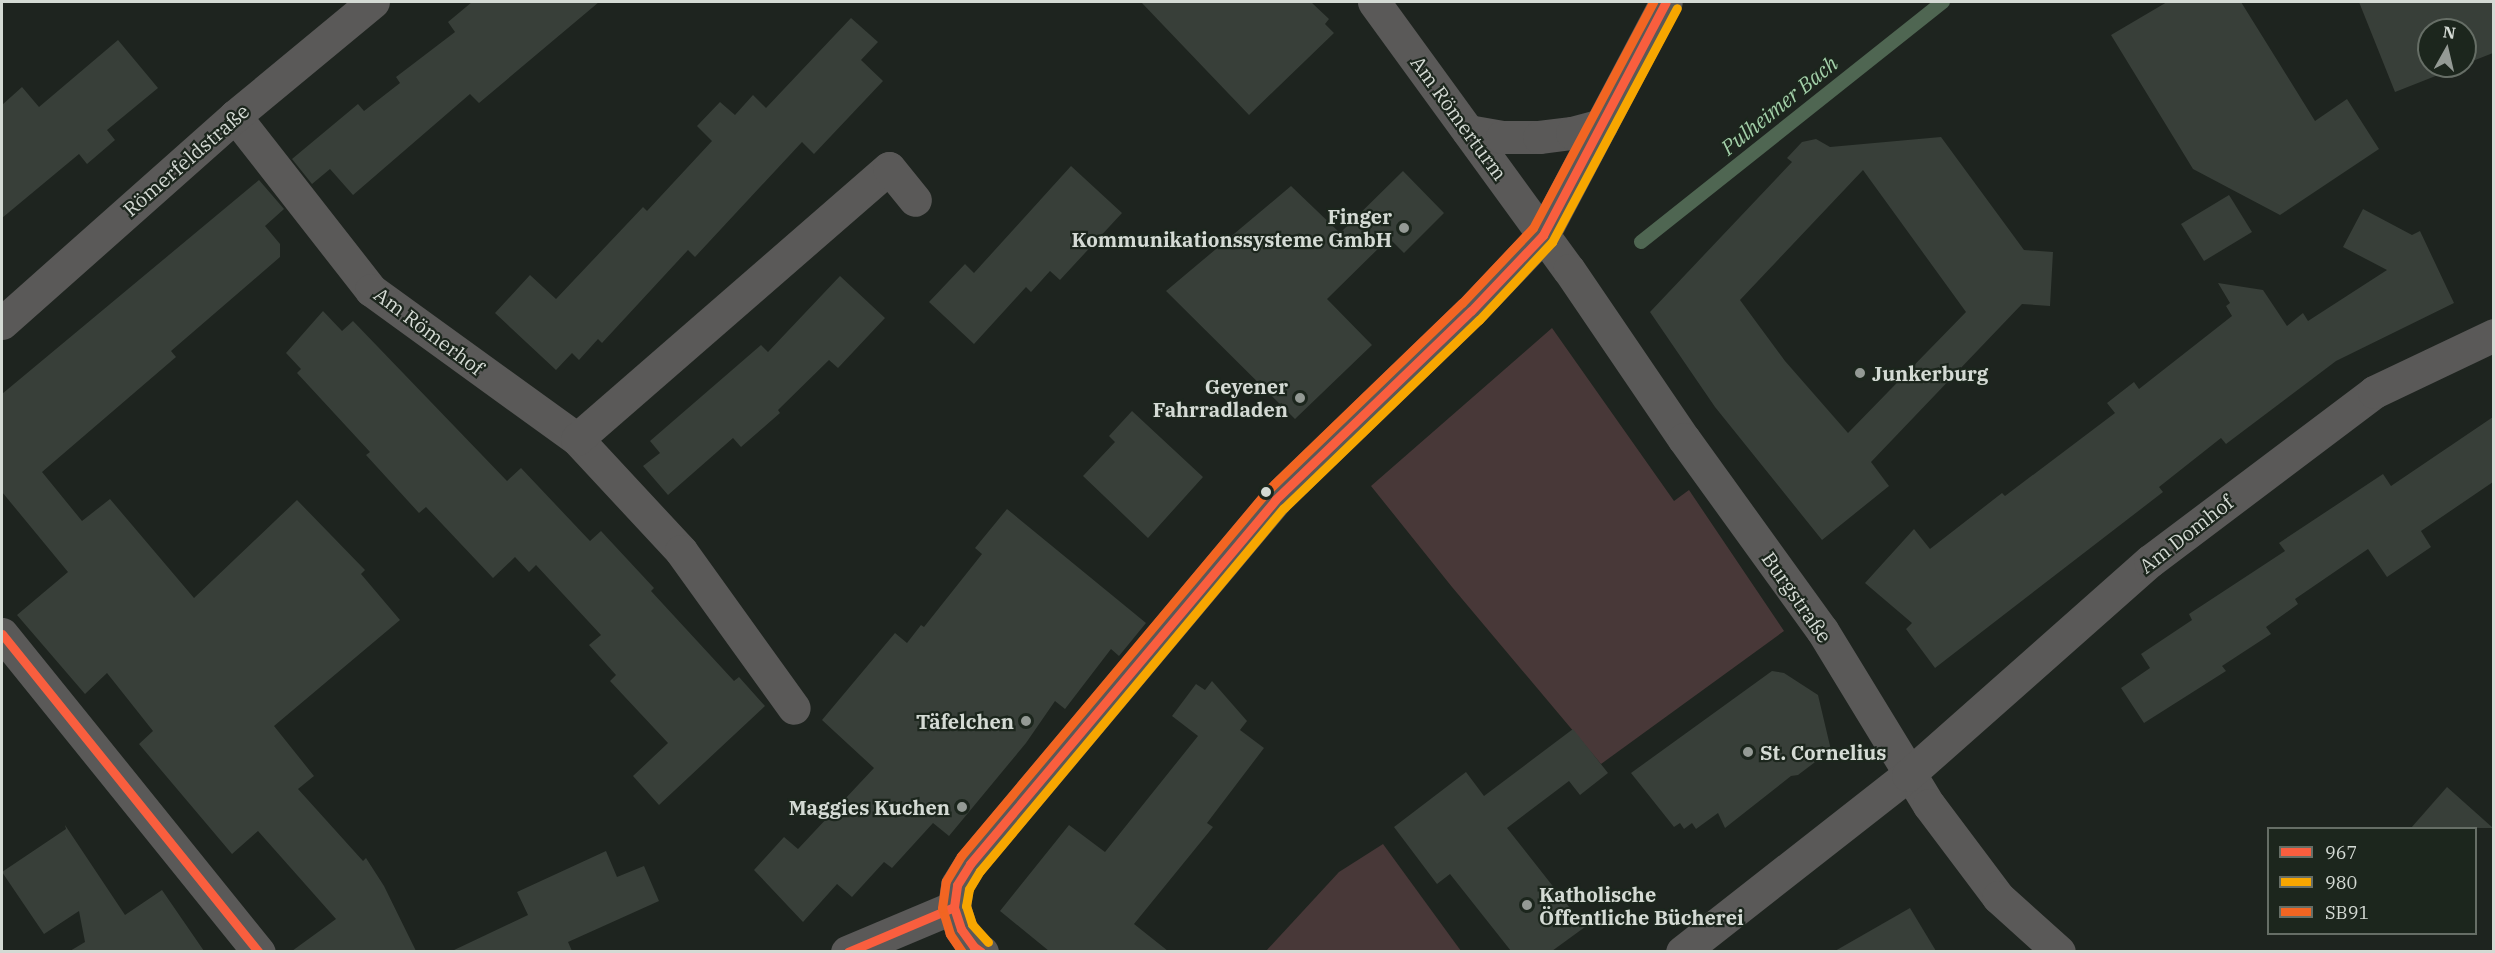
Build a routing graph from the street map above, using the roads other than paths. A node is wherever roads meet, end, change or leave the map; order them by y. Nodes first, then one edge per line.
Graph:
1 (373, 2) edge
2 (1374, 2) edge
3 (1666, 2) edge
4 (236, 116) junction
5 (1601, 125) junction
6 (1468, 131) junction
7 (915, 200) dead end
8 (1543, 235) junction
9 (2, 323) edge
10 (2493, 335) edge
11 (577, 440) junction
12 (2, 634) edge
13 (794, 708) dead end
14 (1908, 775) junction
15 (954, 907) junction
16 (260, 951) edge
17 (848, 951) edge
18 (982, 951) edge
19 (1682, 951) edge
20 (2059, 951) edge

1 - 4 street, Römerfeldstraße
2 - 6 street, Am Römerturm
3 - 5 street
4 - 9 street, Römerfeldstraße
4 - 11 street, Am Römerhof
5 - 6 street
5 - 8 street
6 - 8 street, Am Römerturm
7 - 11 street
8 - 14 street, Burgstraße
8 - 15 street
10 - 14 street, Am Domhof
11 - 13 street, Am Römerhof
12 - 16 street
14 - 19 street, Am Domhof
14 - 20 street, Burgstraße
15 - 17 street
15 - 18 street

